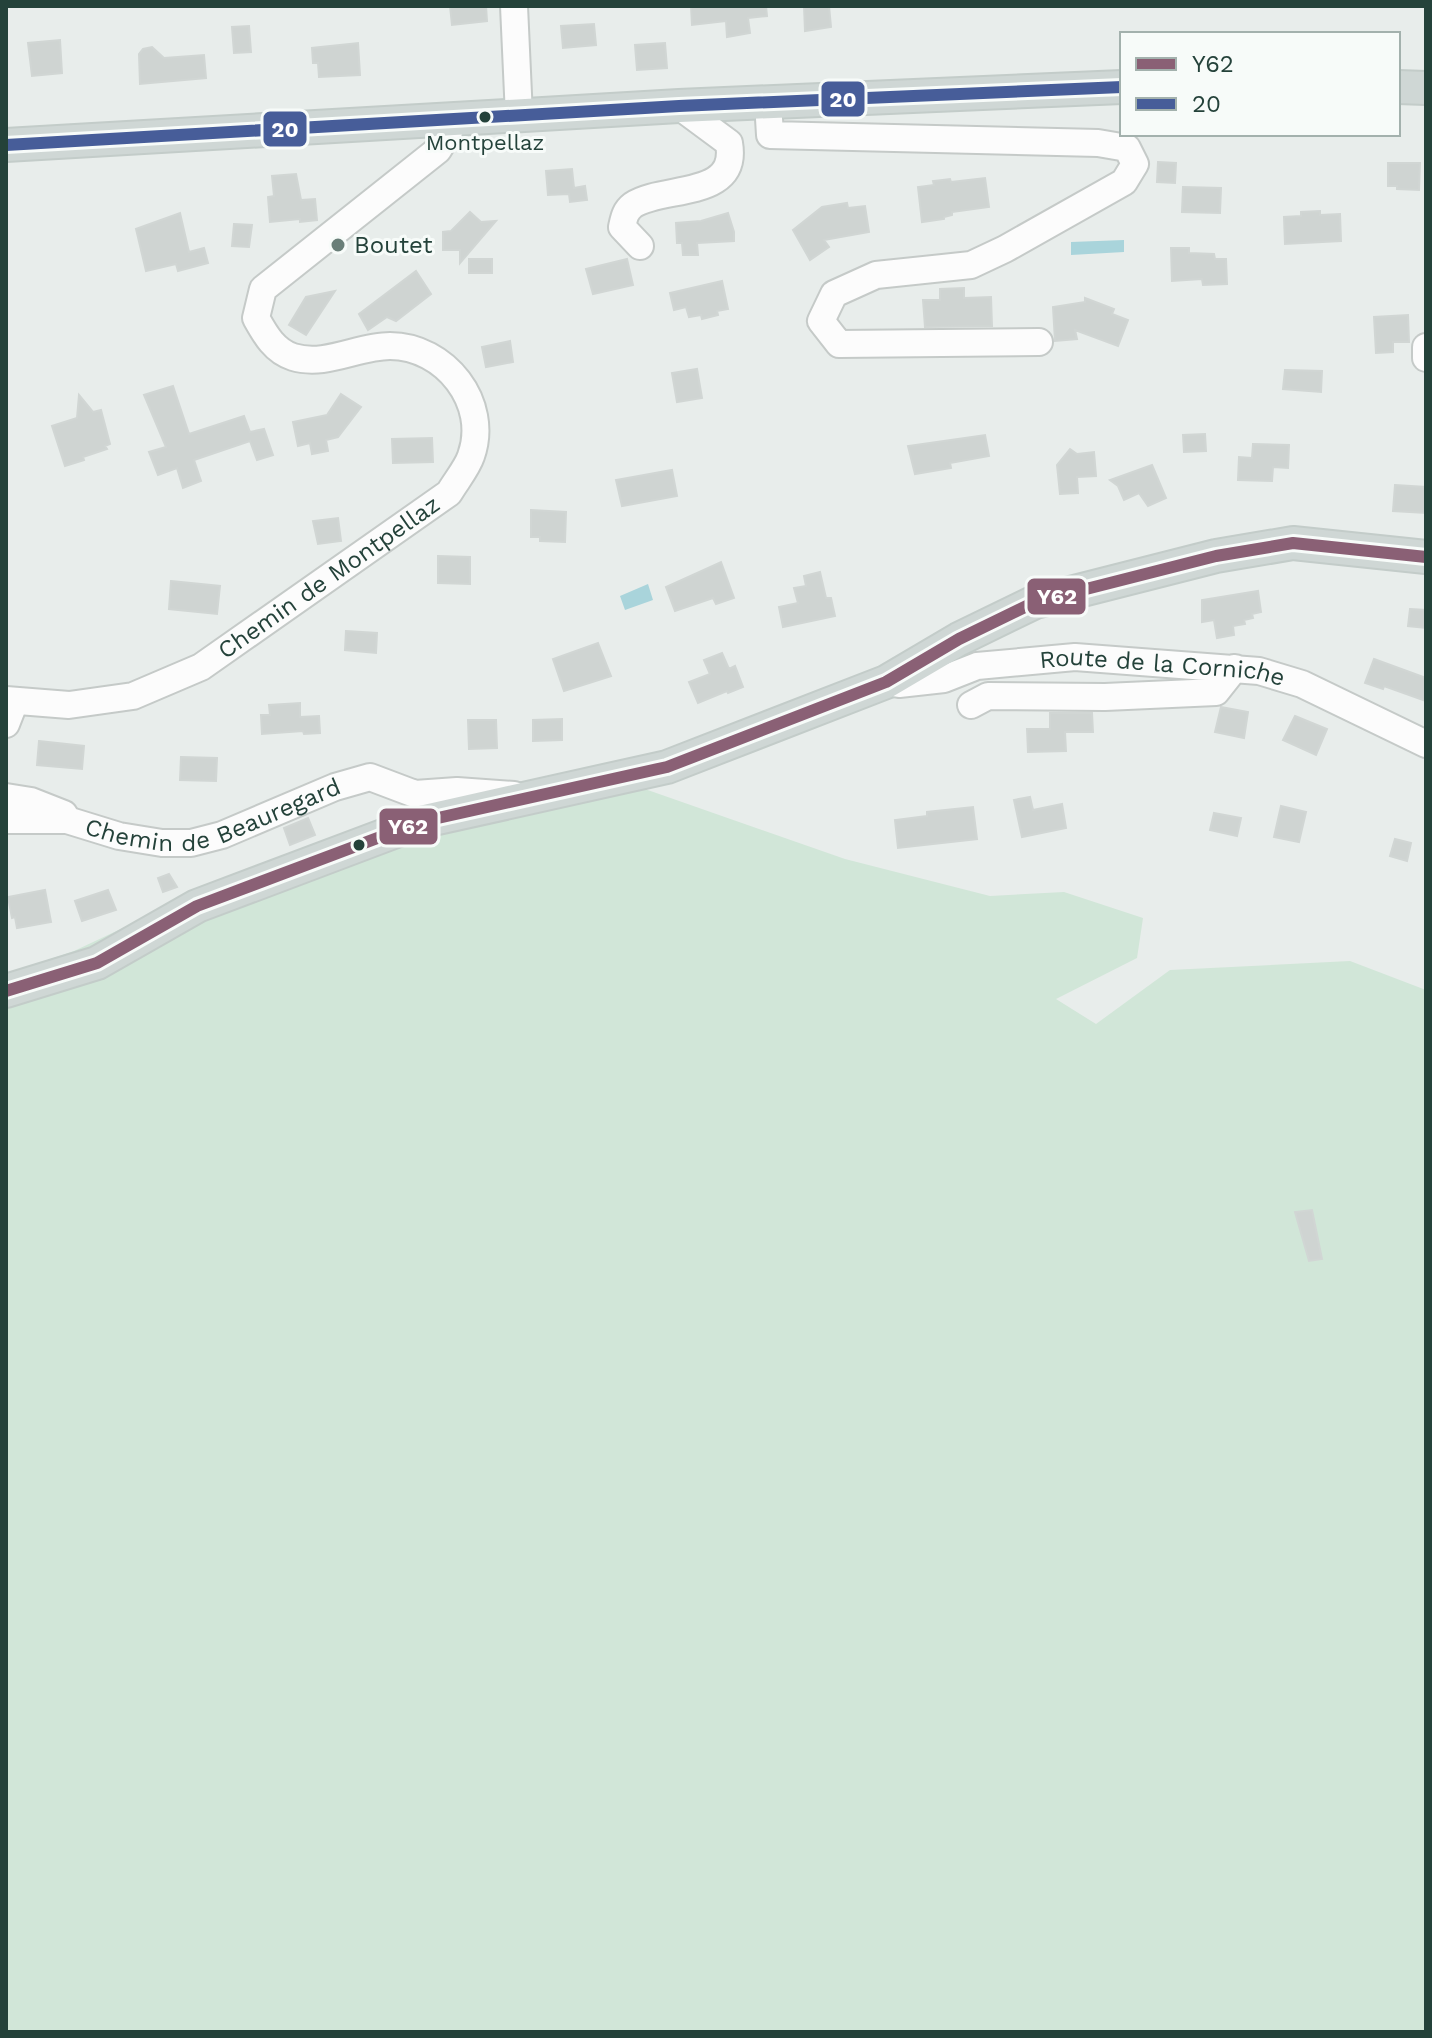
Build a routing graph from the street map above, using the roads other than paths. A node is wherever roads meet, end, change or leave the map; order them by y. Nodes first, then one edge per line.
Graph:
1 (514, 6) edge
2 (1120, 87) edge
3 (1400, 87) edge
4 (1426, 88) edge
5 (768, 102) junction
6 (679, 106) junction
7 (519, 116) junction
8 (451, 120) junction
9 (6, 145) edge
10 (640, 246) dead end
11 (1039, 342) dead end
12 (1426, 347) edge
13 (1426, 358) edge
14 (1426, 557) edge
15 (1235, 668) junction
16 (886, 682) junction
17 (971, 705) dead end
18 (9, 709) edge
19 (1426, 744) edge
20 (415, 794) junction
21 (534, 796) junction
22 (6, 797) edge
23 (6, 820) edge
24 (85, 826) junction
25 (408, 827) junction
26 (6, 991) edge

1 - 7 street
2 - 5 main road
3 - 4 main road
5 - 6 main road
5 - 11 street
6 - 7 main road
6 - 10 street
7 - 8 main road
8 - 9 main road
8 - 18 street, Chemin de Montpellaz
12 - 13 street
14 - 16 main road
15 - 16 street, Route de la Corniche
15 - 17 street
15 - 19 street, Route de la Corniche
16 - 21 main road
20 - 21 street
20 - 24 street, Chemin de Beauregard
20 - 25 street
21 - 25 main road
22 - 24 street
23 - 24 street, Chemin de Beauregard
25 - 26 main road

